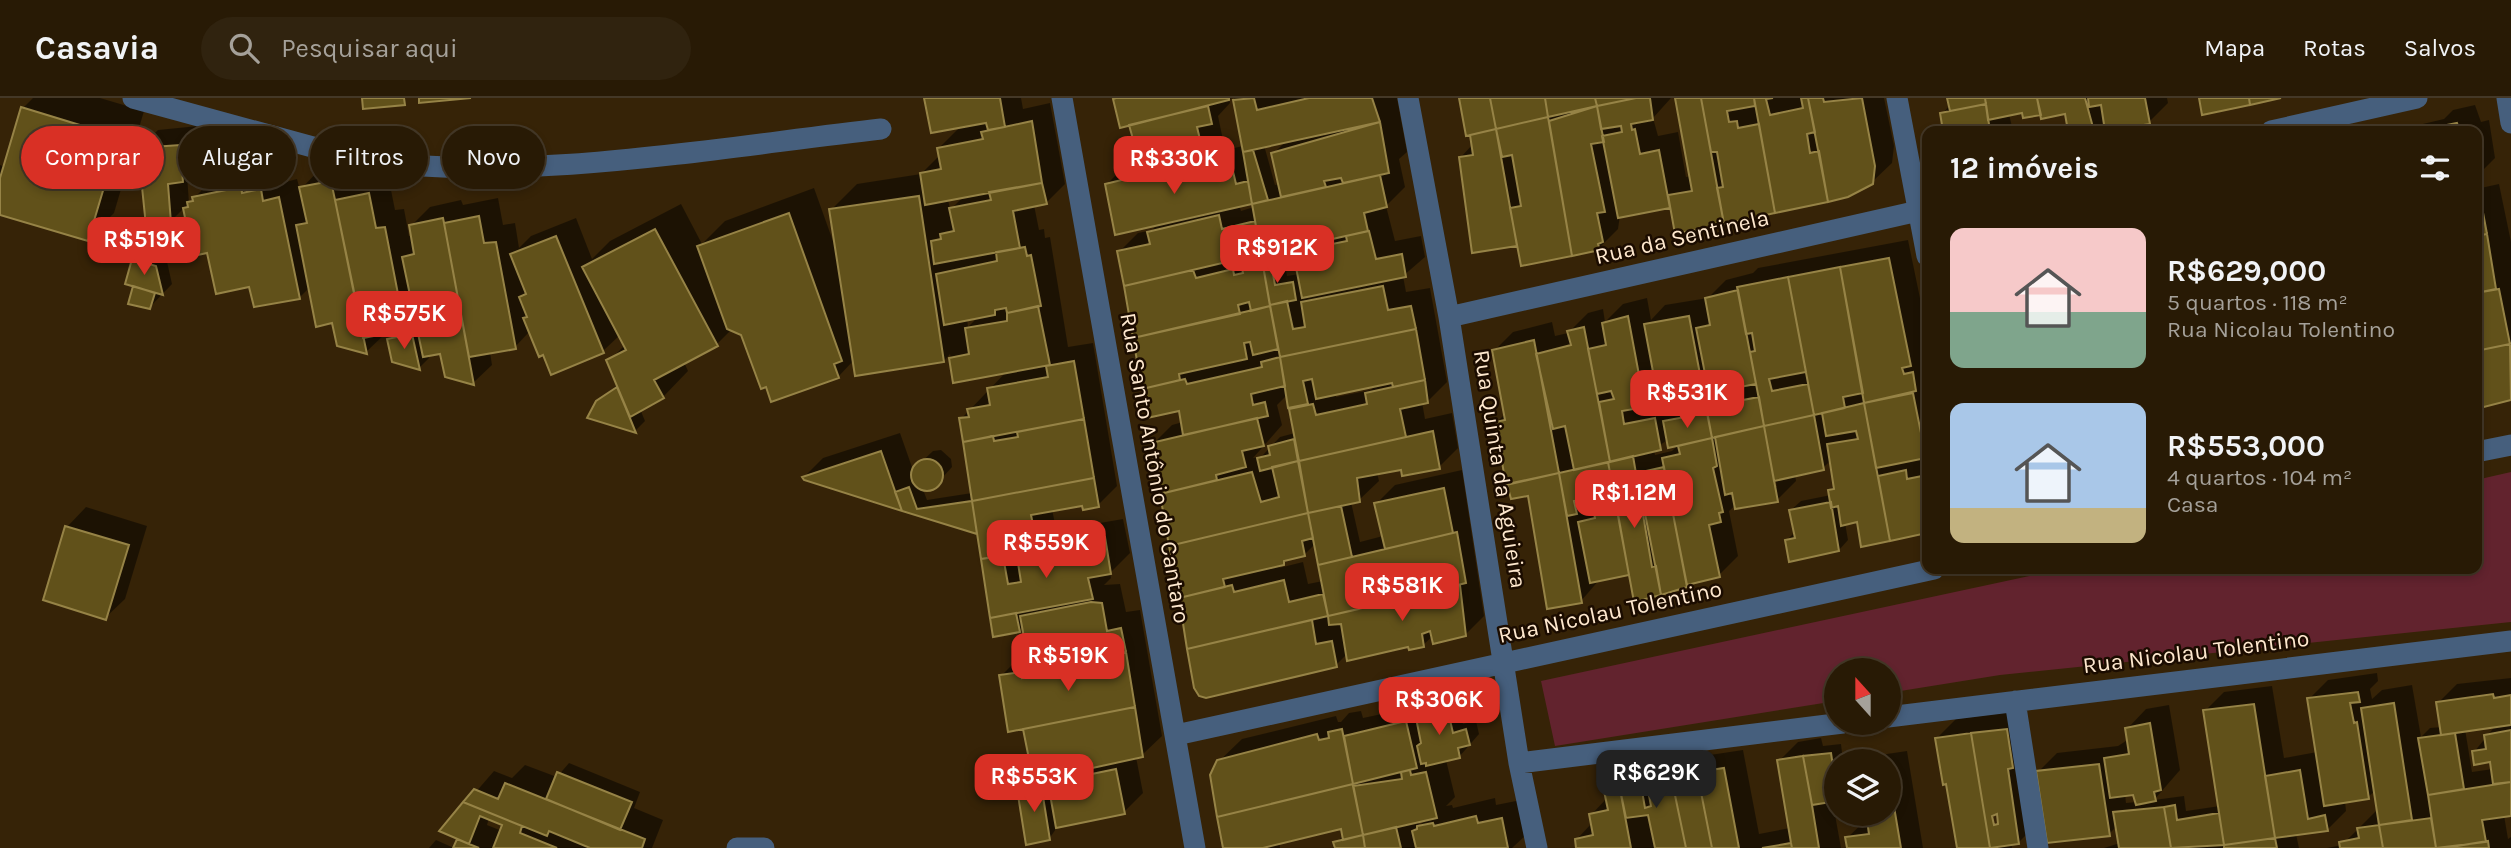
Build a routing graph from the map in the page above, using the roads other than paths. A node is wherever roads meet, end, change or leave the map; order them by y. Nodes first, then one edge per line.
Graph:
1 (133, 98) edge
2 (1062, 98) edge
3 (1408, 98) edge
4 (1897, 98) edge
5 (2417, 98) edge
6 (2507, 98) edge
7 (2511, 123) edge
8 (2293, 126) edge
9 (881, 129) dead end
10 (1922, 206) edge
11 (1922, 210) edge
12 (1449, 317) junction
13 (2511, 445) edge
14 (2482, 451) edge
15 (1922, 572) edge
16 (2511, 641) edge
17 (1504, 662) junction
18 (2015, 701) junction
19 (1901, 715) edge
20 (1824, 725) edge
21 (1176, 735) junction
22 (1519, 763) junction
23 (737, 848) edge
24 (764, 848) edge
25 (1195, 848) edge
26 (1538, 848) edge
27 (2038, 848) edge

1 - 9 street
2 - 21 street, Rua Santo Antônio do Cantaro
3 - 12 street, Rua Quinta da Aguieira
4 - 10 street
5 - 8 street
6 - 7 street
11 - 12 street, Rua da Sentinela
12 - 17 street, Rua Quinta da Aguieira
13 - 14 street
15 - 17 street, Rua Nicolau Tolentino
16 - 18 street, Rua Nicolau Tolentino
17 - 21 street, Rua Nicolau Tolentino
17 - 22 street, Rua Quinta da Aguieira
18 - 19 street, Rua Nicolau Tolentino
18 - 27 street
20 - 22 street
21 - 25 street, Rua Santo Antônio do Cantaro
22 - 26 street, Rua Quinta da Aguieira
23 - 24 street

